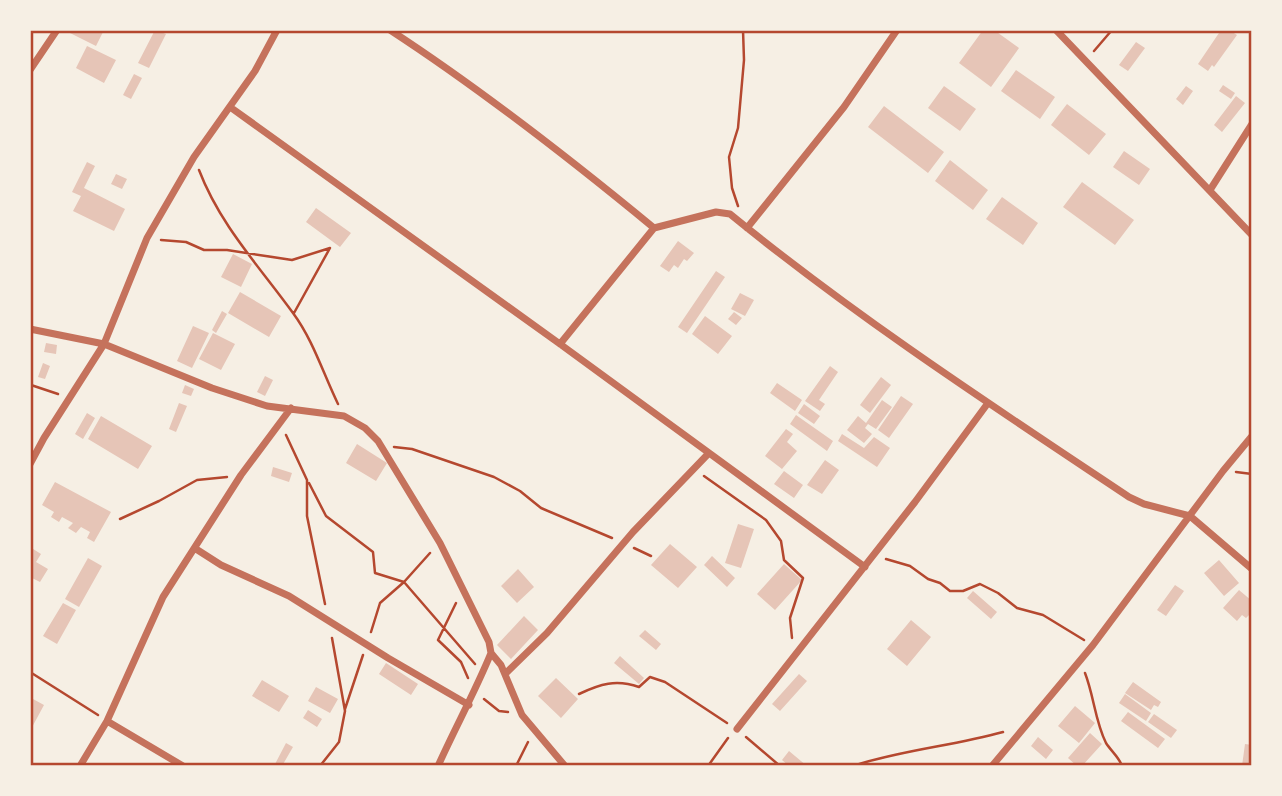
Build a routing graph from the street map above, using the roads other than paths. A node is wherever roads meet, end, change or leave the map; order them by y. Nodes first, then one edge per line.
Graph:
1 (57, 30) edge
2 (277, 30) edge
3 (390, 30) edge
4 (897, 30) edge
5 (1056, 30) edge
6 (30, 70) edge
7 (230, 107) junction
8 (1252, 124) edge
9 (1210, 190) junction
10 (654, 228) junction
11 (747, 228) junction
12 (1252, 235) edge
13 (30, 329) edge
14 (104, 344) junction
15 (560, 344) junction
16 (988, 403) junction
17 (292, 408) junction
18 (1252, 436) edge
19 (709, 453) junction
20 (30, 464) edge
21 (1190, 516) junction
22 (196, 549) junction
23 (864, 567) junction
24 (1252, 569) edge
25 (491, 653) junction
26 (505, 674) junction
27 (469, 705) junction
28 (107, 721) junction
29 (737, 729) road end
30 (80, 766) edge
31 (183, 766) edge
32 (438, 766) edge
33 (565, 766) edge
34 (992, 766) edge

1 - 6 street
2 - 7 street
3 - 10 street
4 - 11 street
5 - 9 street
7 - 14 street
7 - 15 street
8 - 9 street
9 - 12 street
10 - 11 street
10 - 15 street
11 - 16 street
13 - 14 street
14 - 17 street
14 - 20 street
15 - 19 street
16 - 21 street
16 - 23 street
17 - 22 street
17 - 25 street
18 - 21 street
19 - 23 street
19 - 26 street
21 - 24 street
21 - 34 street
22 - 27 street
22 - 28 street
23 - 29 street
25 - 26 street
25 - 27 street
26 - 33 street
27 - 32 street
28 - 30 street
28 - 31 street

